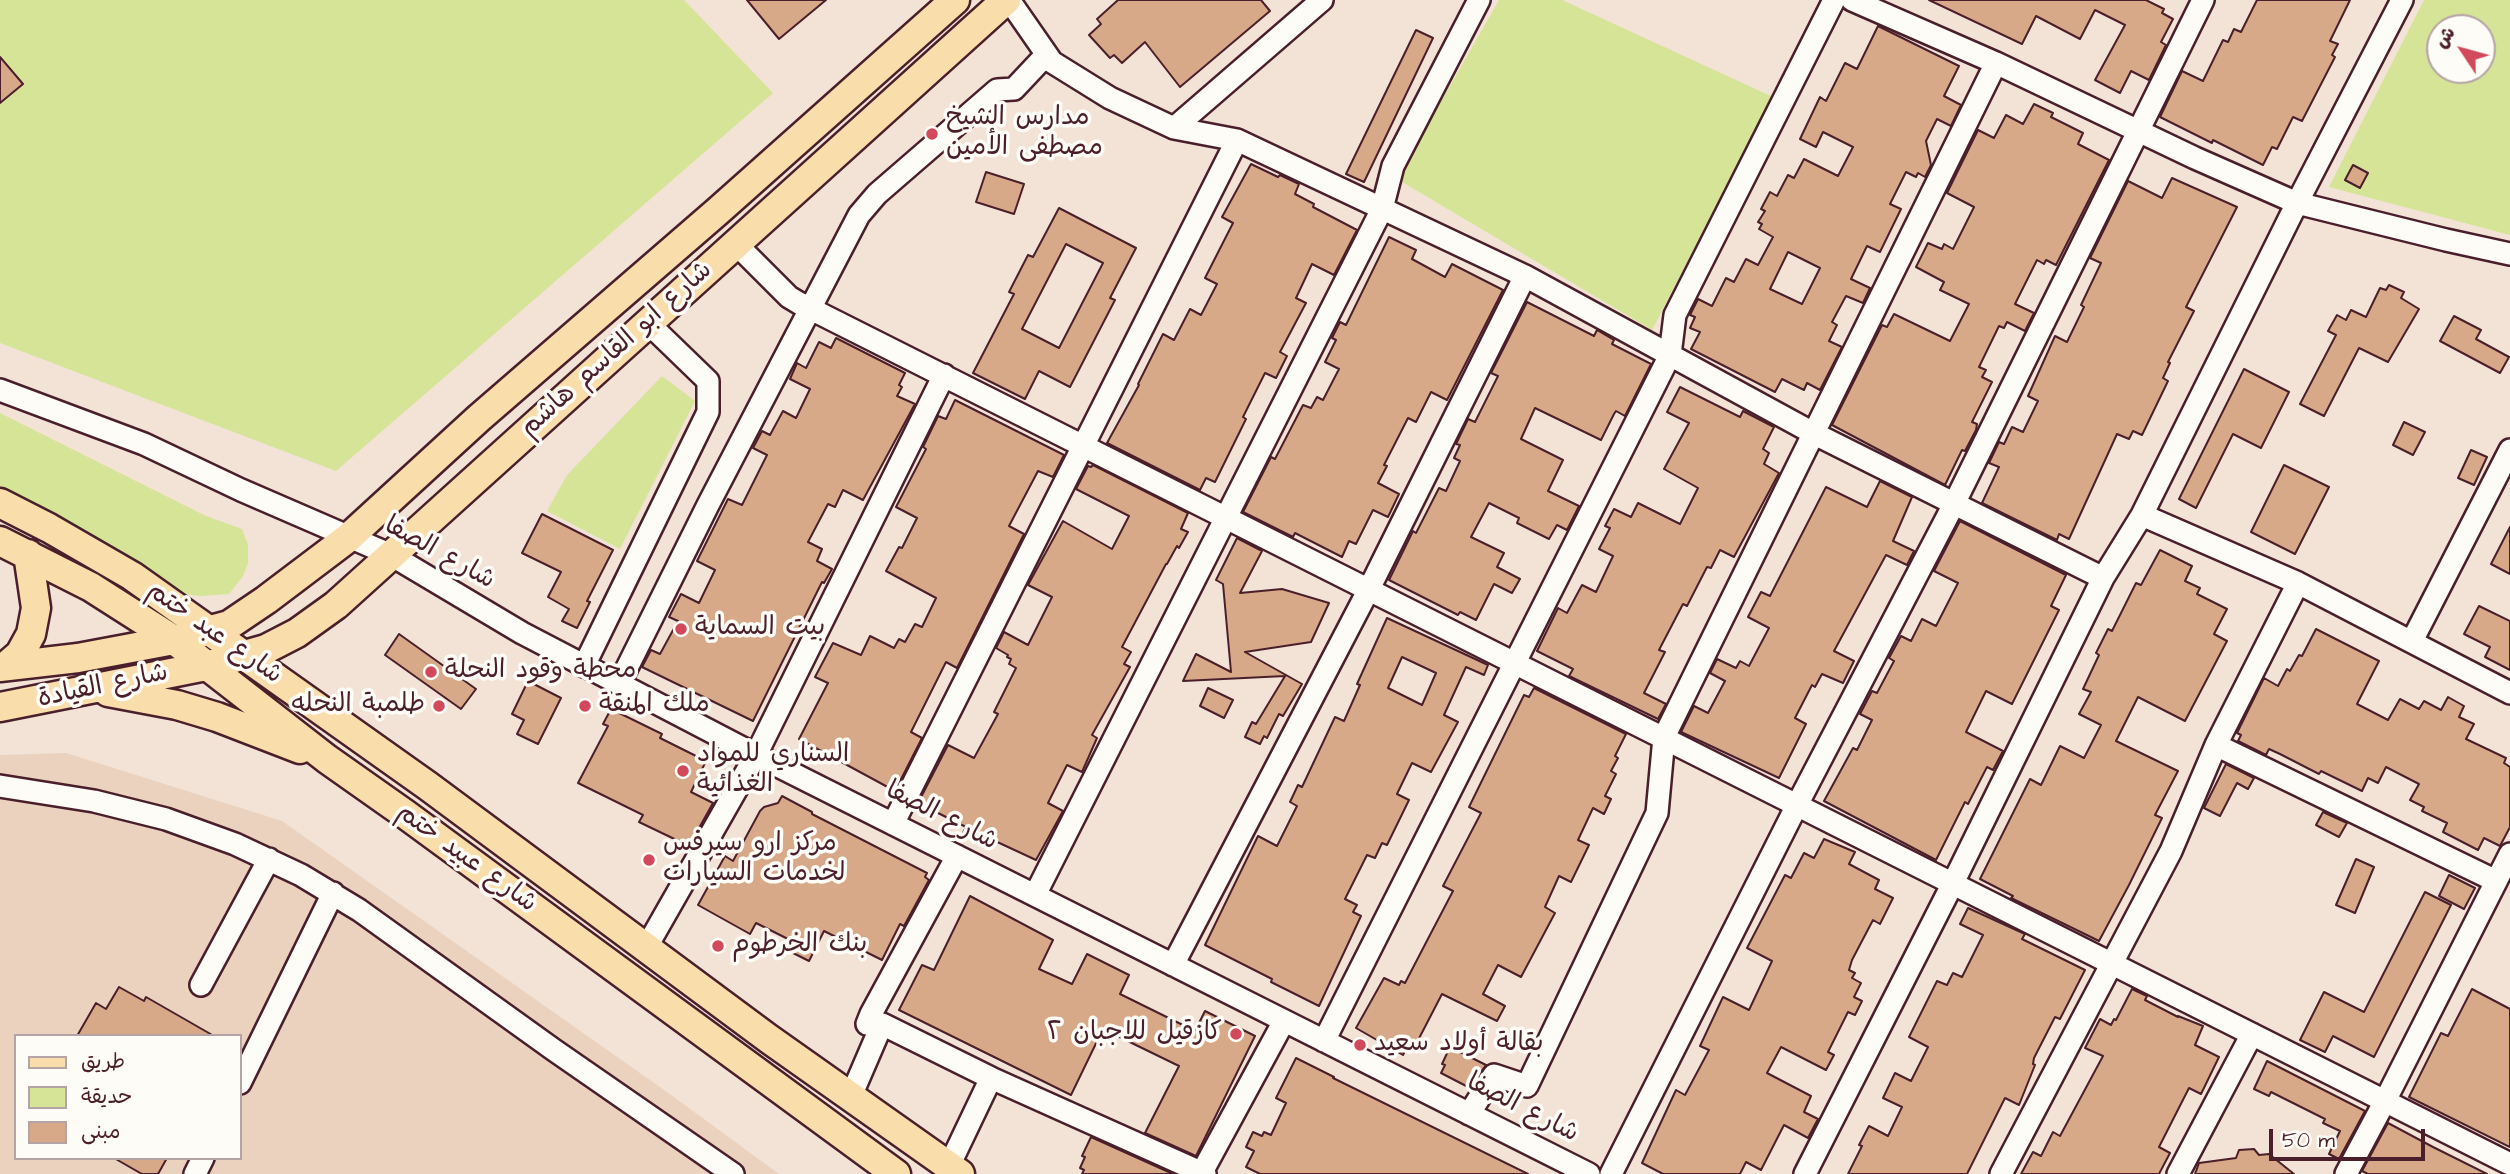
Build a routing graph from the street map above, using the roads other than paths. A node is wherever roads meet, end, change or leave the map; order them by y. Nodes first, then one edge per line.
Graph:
1 (955, 0) edge
2 (1007, 0) edge
3 (1322, 0) edge
4 (1479, 0) edge
5 (1835, 0) edge
6 (1852, 0) edge
7 (2203, 0) edge
8 (2402, 0) edge
9 (1046, 55) junction
10 (1996, 64) junction
11 (1174, 128) junction
12 (2138, 130) junction
13 (1237, 140) junction
14 (2298, 203) junction
15 (1382, 209) junction
16 (735, 243) junction
17 (2510, 254) edge
18 (1525, 276) junction
19 (809, 307) junction
20 (647, 322) junction
21 (1670, 355) junction
22 (944, 375) junction
23 (0, 390) edge
24 (1813, 433) junction
25 (1083, 445) junction
26 (2510, 450) edge
27 (0, 503) edge
28 (1954, 503) junction
29 (2142, 515) junction
30 (1225, 517) junction
31 (348, 538) junction
32 (0, 541) edge
33 (28, 554) junction
34 (391, 555) junction
35 (2103, 578) junction
36 (2298, 583) junction
37 (1369, 589) junction
38 (209, 631) junction
39 (174, 640) junction
40 (2412, 641) junction
41 (242, 655) junction
42 (1516, 663) junction
43 (206, 666) junction
44 (584, 666) junction
45 (3, 667) edge
46 (619, 684) junction
47 (95, 689) junction
48 (2510, 692) edge
49 (0, 707) edge
50 (1664, 737) junction
51 (2216, 746) junction
52 (756, 755) junction
53 (327, 759) junction
54 (419, 780) joint
55 (0, 786) edge
56 (1797, 805) junction
57 (893, 824) junction
58 (2510, 854) edge
59 (957, 856) junction
60 (269, 859) junction
61 (2497, 881) junction
62 (1953, 883) junction
63 (333, 893) junction
64 (1035, 895) junction
65 (646, 948) junction
66 (2110, 962) junction
67 (1173, 965) junction
68 (201, 985) dead end
69 (1284, 1021) junction
70 (882, 1024) junction
71 (2252, 1034) junction
72 (1324, 1041) junction
73 (991, 1078) junction
74 (242, 1079) edge
75 (851, 1096) junction
76 (2385, 1101) junction
77 (1469, 1114) junction
78 (2510, 1164) edge
79 (955, 1170) edge
80 (1203, 1173) edge
81 (733, 1174) edge
82 (896, 1174) edge
83 (1589, 1174) edge
84 (1611, 1174) edge
85 (1805, 1174) edge
86 (2001, 1174) edge
87 (2178, 1174) edge
88 (2346, 1174) edge

1 - 31 main road, شارع ابو القاسم هاشم
2 - 9 street
2 - 16 main road, شارع ابو القاسم هاشم
3 - 11 street
4 - 15 street
5 - 21 street
6 - 10 street
7 - 12 street
8 - 14 street
9 - 11 street
9 - 19 street
10 - 12 street
10 - 24 street
11 - 13 street
12 - 14 street
12 - 28 street
13 - 15 street
13 - 25 street
14 - 17 street
14 - 29 street
15 - 18 street
15 - 30 street
16 - 19 street
16 - 20 main road, شارع ابو القاسم هاشم
18 - 21 street
18 - 37 street
19 - 22 street
19 - 46 street
20 - 34 main road, شارع ابو القاسم هاشم
20 - 44 street
21 - 24 street
21 - 42 street
22 - 25 street
22 - 52 street
23 - 31 street, شارع الصفا
24 - 28 street
24 - 50 street
25 - 30 street
25 - 57 street
26 - 40 street
27 - 38 main road, شارع عبد ختم
28 - 35 street
28 - 56 street
29 - 35 street
29 - 36 street
30 - 37 street
30 - 64 street
31 - 34 street, شارع الصفا
31 - 38 main road, شارع ابو القاسم هاشم
32 - 33 main road
33 - 39 main road, شارع عبيد ختم
33 - 45 main road
34 - 41 main road, شارع ابو القاسم هاشم
34 - 44 street, شارع الصفا
35 - 62 street
36 - 40 street
36 - 51 street
37 - 42 street
37 - 67 street
38 - 39 main road, شارع ابو القاسم هاشم
38 - 41 main road, شارع عبد ختم
39 - 43 main road, شارع عبيد ختم
39 - 45 main road, شارع القيادة
40 - 48 street
41 - 43 main road, شارع ابو القاسم هاشم
41 - 54 main road, شارع عبد ختم
42 - 50 street
42 - 72 street
43 - 47 main road, شارع القيادة
43 - 53 main road, شارع عبيد ختم
44 - 46 street, شارع الصفا
46 - 52 street, شارع الصفا
47 - 49 main road, شارع القيادة
47 - 53 main road
50 - 56 street
50 - 77 street
51 - 61 street
51 - 66 street
52 - 57 street, شارع الصفا
52 - 65 street
53 - 82 main road, شارع عبيد ختم
54 - 65 main road, شارع عبيد ختم
55 - 60 street
56 - 62 street
56 - 84 street
57 - 59 street, شارع الصفا
58 - 61 street
59 - 64 street, شارع الصفا
59 - 70 street
60 - 63 street
60 - 68 street
61 - 76 street
62 - 66 street
62 - 85 street
63 - 74 street
63 - 81 street
64 - 67 street, شارع الصفا
65 - 75 main road, شارع عبيد ختم
66 - 71 street
66 - 86 street
67 - 69 street, شارع الصفا
69 - 72 street, شارع الصفا
69 - 80 street
70 - 73 street
70 - 75 street
71 - 76 street
71 - 87 street
72 - 77 street, شارع الصفا
73 - 79 street
73 - 80 street
75 - 79 main road, شارع عبيد ختم
76 - 78 street
76 - 88 street
77 - 83 street, شارع الصفا

